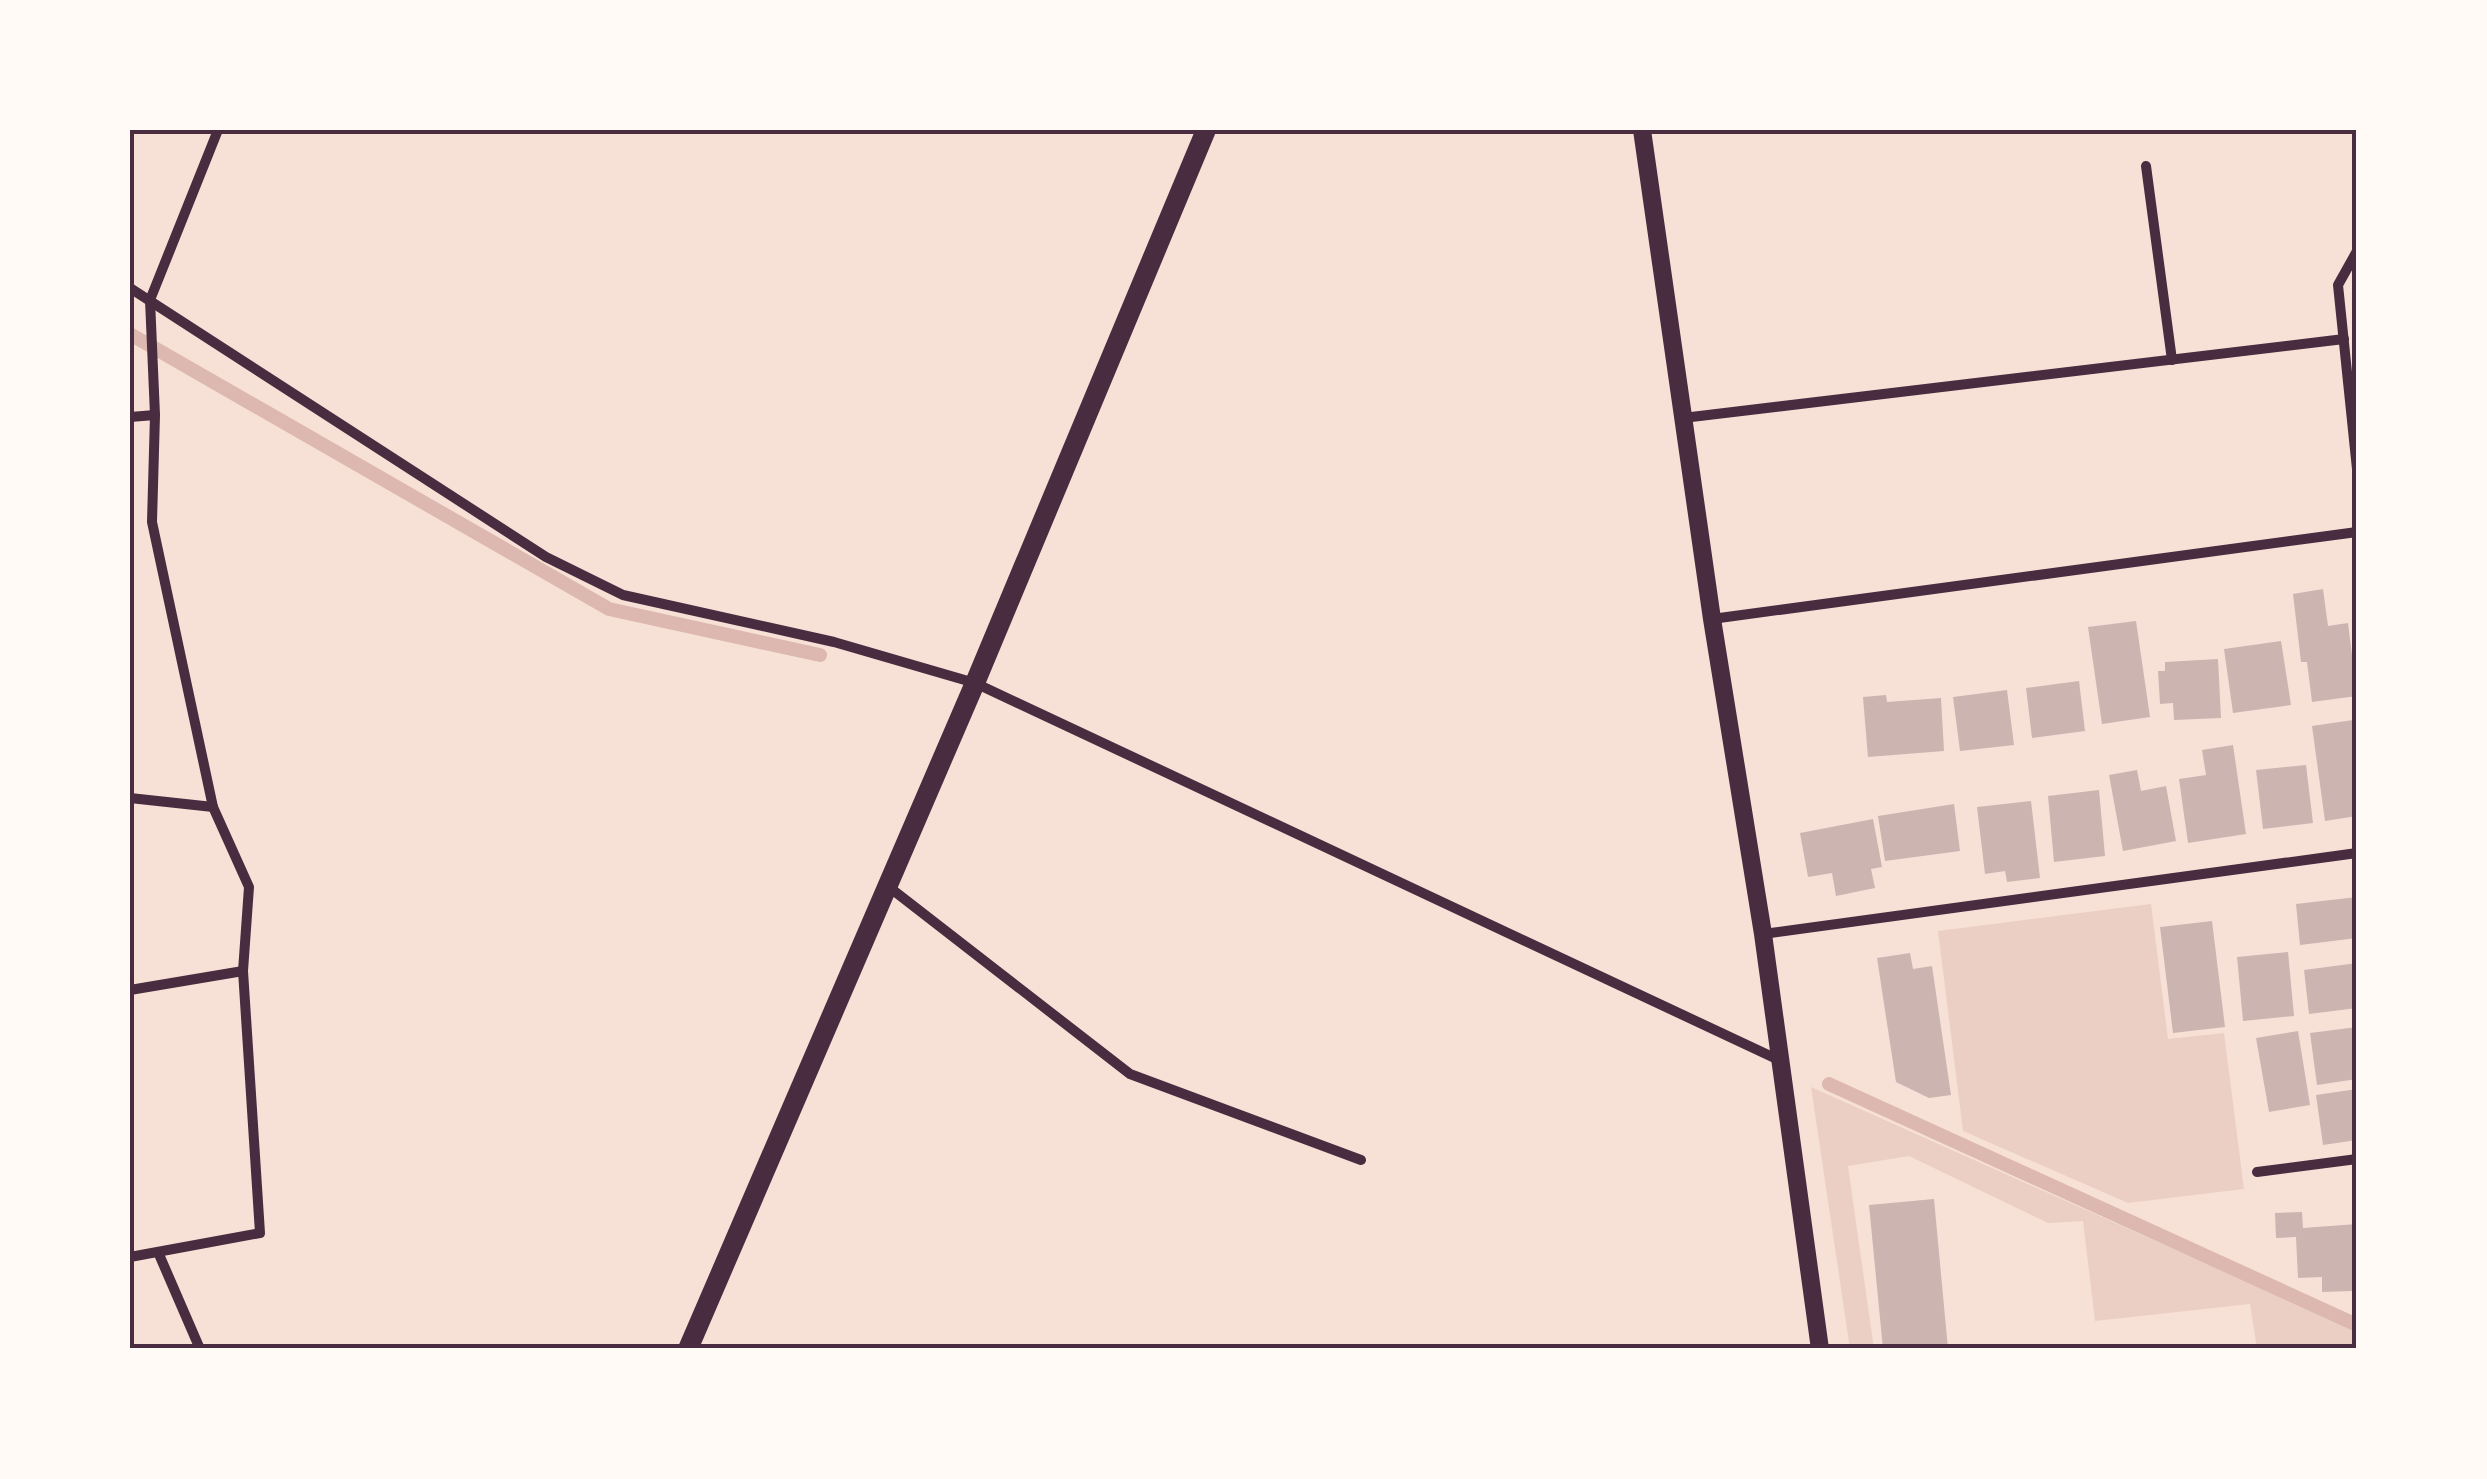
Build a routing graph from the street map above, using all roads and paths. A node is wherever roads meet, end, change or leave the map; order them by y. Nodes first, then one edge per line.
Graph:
1 (218, 130) edge
2 (1206, 130) edge
3 (1642, 130) edge
4 (2146, 166) dead end
5 (2357, 251) edge
6 (130, 288) edge
7 (150, 300) junction
8 (2344, 339) junction
9 (2172, 360) junction
10 (154, 414) junction
11 (130, 417) edge
12 (1683, 418) junction
13 (2357, 469) edge
14 (2357, 532) edge
15 (1712, 619) junction
16 (975, 683) junction
17 (130, 798) edge
18 (213, 807) junction
19 (2357, 852) edge
20 (888, 886) junction
21 (1763, 934) junction
22 (243, 971) junction
23 (130, 990) edge
24 (1781, 1061) junction
25 (2357, 1159) edge
26 (1361, 1160) dead end
27 (2257, 1172) dead end
28 (158, 1252) junction
29 (130, 1257) edge
30 (200, 1349) edge
31 (688, 1349) edge
32 (1820, 1349) edge

1 - 7 street
2 - 16 main road
3 - 12 street
4 - 9 street
5 - 8 street
6 - 7 street
7 - 10 street
7 - 16 street
8 - 9 street
8 - 13 street
9 - 12 street
10 - 11 street
10 - 18 street
12 - 15 street
14 - 15 street
15 - 21 street
16 - 20 main road
16 - 24 street
17 - 18 street
18 - 22 street
19 - 21 street
20 - 26 street
20 - 31 main road
21 - 24 street
22 - 23 street
22 - 28 street
24 - 32 street
25 - 27 street
28 - 29 street
28 - 30 street

